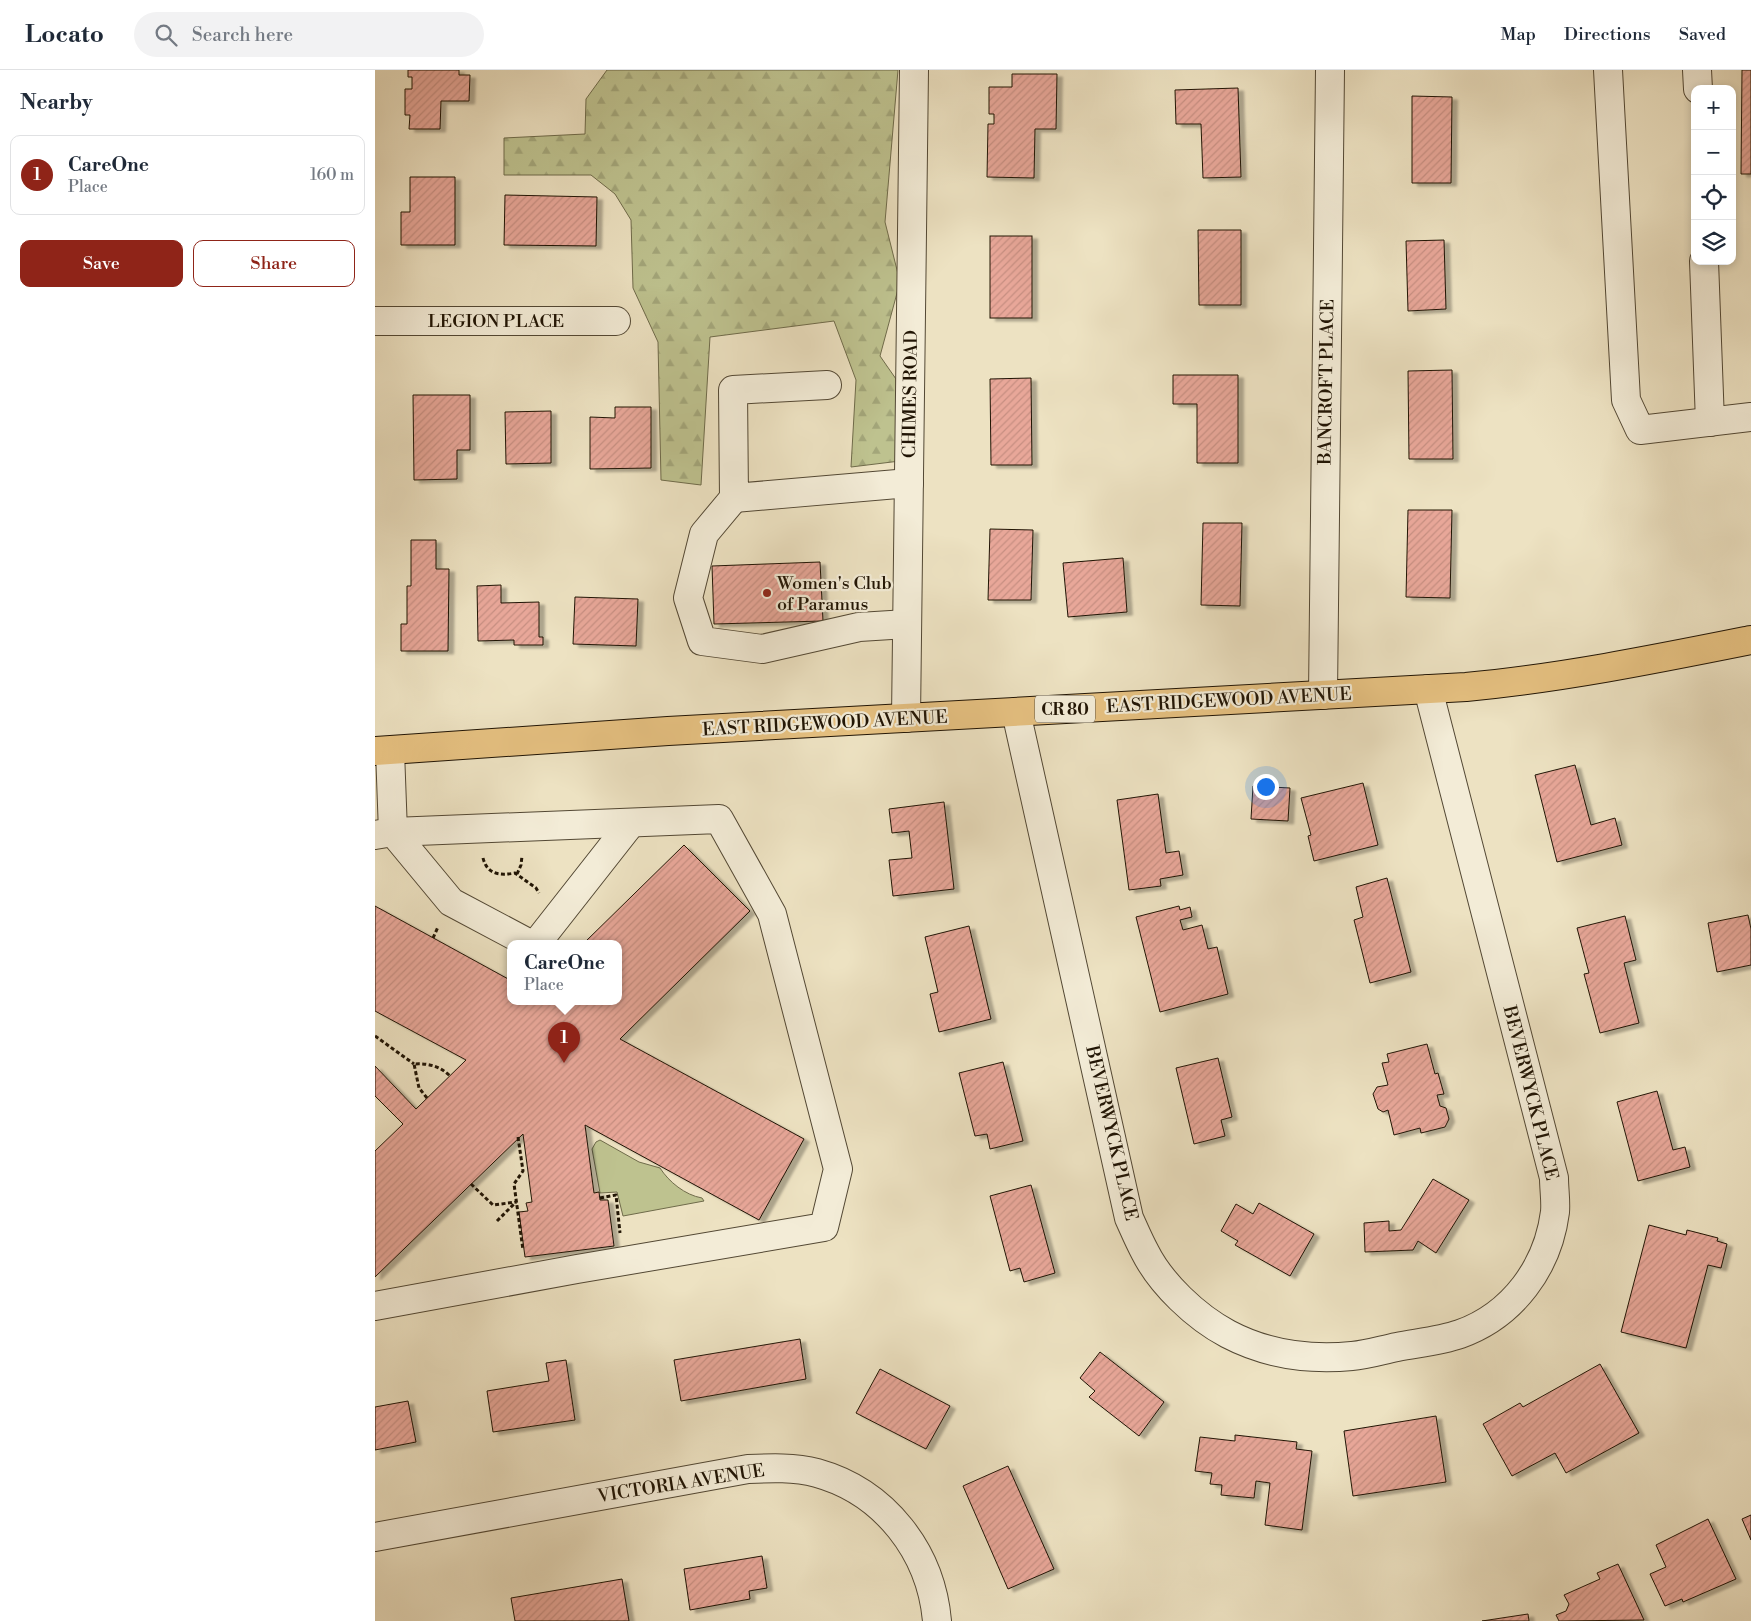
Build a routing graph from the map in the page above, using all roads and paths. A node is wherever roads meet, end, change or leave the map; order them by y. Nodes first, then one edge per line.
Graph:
1 (913, 70) edge
2 (1330, 70) edge
3 (1608, 70) edge
4 (1697, 70) edge
5 (1698, 85) edge
6 (1704, 265) edge
7 (375, 321) edge
8 (616, 321) dead end
9 (827, 385) dead end
10 (1751, 417) edge
11 (1709, 422) junction
12 (909, 482) junction
13 (733, 498) junction
14 (907, 624) junction
15 (1751, 640) edge
16 (1428, 689) junction
17 (1323, 695) junction
18 (1016, 712) junction
19 (906, 718) junction
20 (383, 751) edge
21 (631, 823) junction
22 (384, 834) edge
23 (481, 851) dead end
24 (541, 896) dead end
25 (522, 940) edge
26 (539, 940) edge
27 (375, 1036) edge
28 (414, 1064) junction
29 (450, 1076) dead end
30 (427, 1098) dead end
31 (519, 1137) dead end
32 (471, 1184) dead end
33 (600, 1198) dead end
34 (516, 1202) junction
35 (497, 1221) dead end
36 (621, 1237) dead end
37 (523, 1251) dead end
38 (375, 1306) edge
39 (375, 1537) edge
40 (937, 1621) edge

1 - 12 street, CHIMES ROAD
2 - 17 street, BANCROFT PLACE
3 - 11 street
4 - 5 street
6 - 11 street
7 - 8 street, LEGION PLACE
9 - 13 street
10 - 11 street
12 - 13 street
12 - 14 street, CHIMES ROAD
13 - 14 street
14 - 19 street, CHIMES ROAD
15 - 16 main road, EAST RIDGEWOOD AVENUE / CR 80
16 - 17 main road, EAST RIDGEWOOD AVENUE / CR 80
16 - 18 street, BEVERWYCK PLACE
17 - 18 main road, EAST RIDGEWOOD AVENUE / CR 80
18 - 19 main road, EAST RIDGEWOOD AVENUE / CR 80
19 - 20 main road, EAST RIDGEWOOD AVENUE / CR 80
20 - 22 street
21 - 22 street
21 - 26 street
21 - 38 street
22 - 25 street
23 - 24 path
27 - 28 path
28 - 29 path
28 - 30 path
31 - 34 path
32 - 34 path
33 - 36 path
34 - 35 path
34 - 37 path
39 - 40 street, VICTORIA AVENUE

